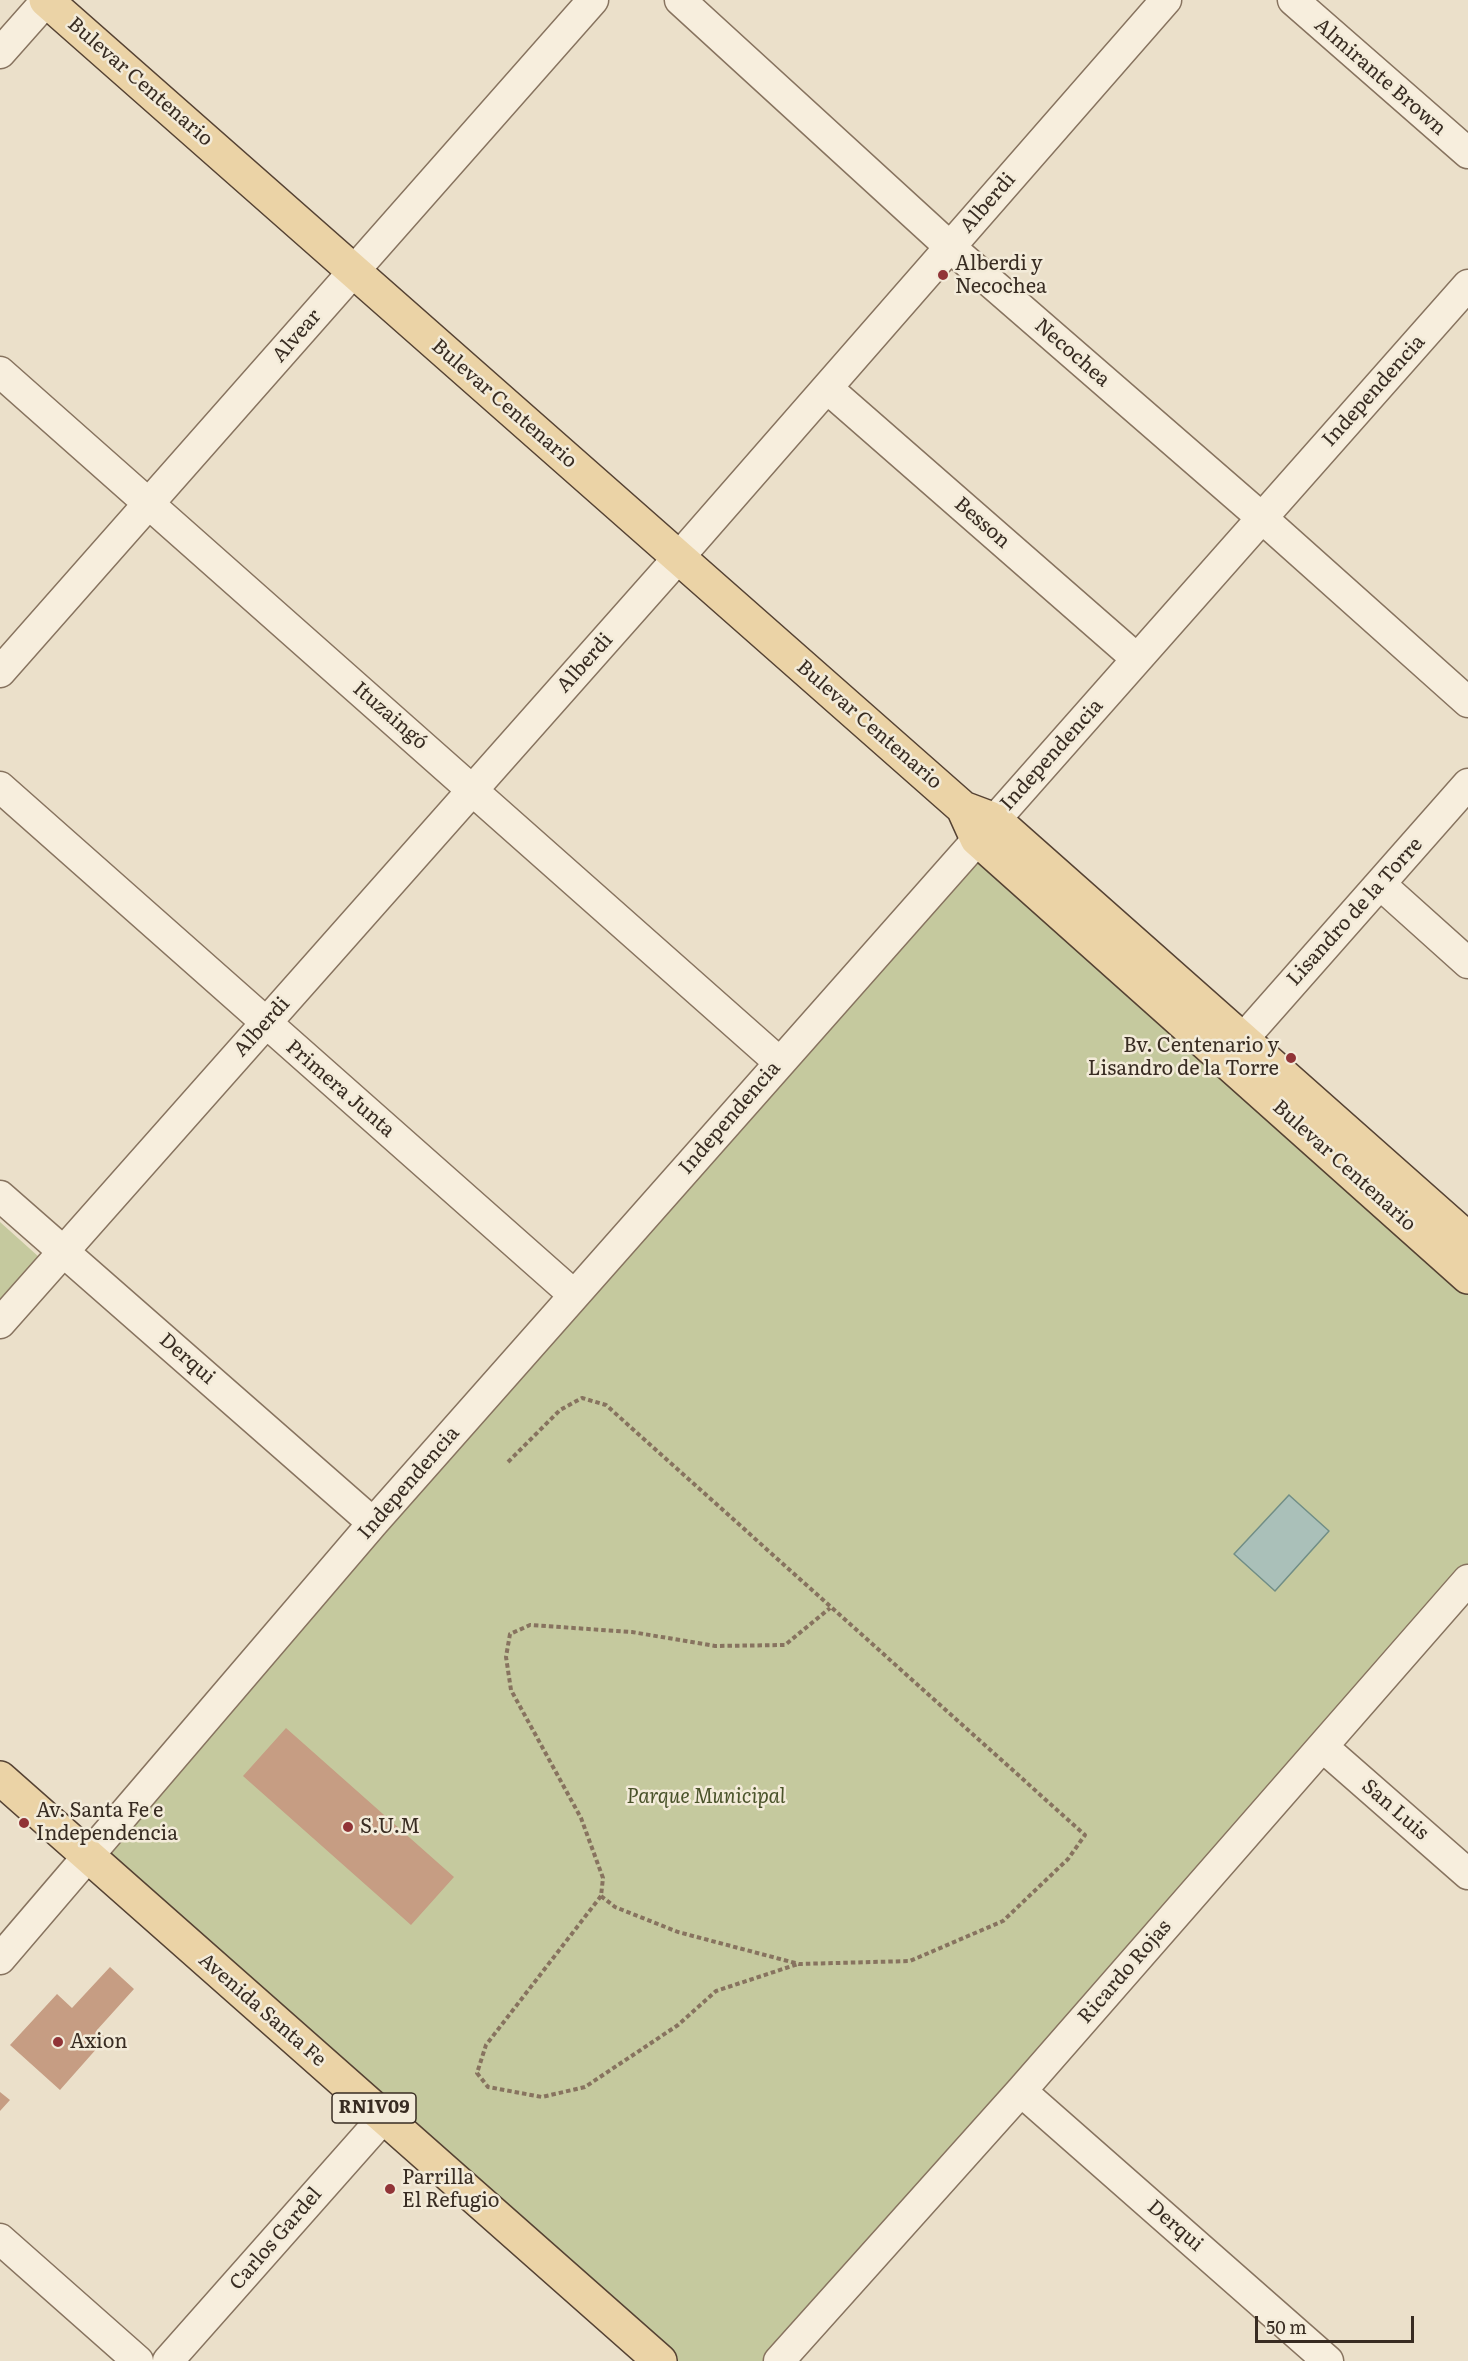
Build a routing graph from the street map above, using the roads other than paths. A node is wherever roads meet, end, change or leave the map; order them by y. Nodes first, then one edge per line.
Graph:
1 (47, 0) edge
2 (593, 0) edge
3 (680, 0) edge
4 (1166, 0) edge
5 (1293, 0) edge
6 (0, 53) edge
7 (1468, 153) edge
8 (950, 247) junction
9 (354, 271) junction
10 (1468, 285) edge
11 (0, 372) edge
12 (827, 388) junction
13 (149, 503) junction
14 (1262, 518) junction
15 (679, 557) junction
16 (1137, 659) junction
17 (0, 672) edge
18 (1468, 702) edge
19 (1468, 784) edge
20 (0, 787) edge
21 (473, 789) junction
22 (986, 829) junction
23 (1380, 884) junction
24 (1468, 963) edge
25 (266, 1023) junction
26 (1243, 1039) junction
27 (779, 1062) junction
28 (0, 1196) edge
29 (1468, 1239) edge
30 (63, 1251) junction
31 (1468, 1277) edge
32 (574, 1295) junction
33 (0, 1323) edge
34 (373, 1523) junction
35 (1468, 1580) edge
36 (1323, 1747) junction
37 (0, 1778) edge
38 (88, 1856) junction
39 (1468, 1874) edge
40 (0, 1959) edge
41 (1022, 2091) junction
42 (384, 2117) junction
43 (0, 2239) edge
44 (138, 2361) edge
45 (168, 2361) edge
46 (660, 2361) edge
47 (779, 2361) edge
48 (1328, 2361) edge

1 - 6 street
1 - 9 main road, Bulevar Centenario
2 - 9 street, Alvear
3 - 8 street, Necochea
4 - 8 street, Alberdi
5 - 7 street, Almirante Brown
8 - 12 street, Alberdi
8 - 14 street, Necochea
9 - 13 street, Alvear
9 - 15 main road, Bulevar Centenario
10 - 14 street, Independencia
11 - 13 street, Ituzaingó
12 - 15 street, Alberdi
12 - 16 street, Besson
13 - 17 street, Alvear
13 - 21 street, Ituzaingó
14 - 16 street, Independencia
14 - 18 street, Necochea
15 - 21 street, Alberdi
15 - 22 main road, Bulevar Centenario
16 - 22 street, Independencia
19 - 23 street, Lisandro de la Torre
20 - 25 street, Primera Junta
21 - 25 street, Alberdi
21 - 27 street, Ituzaingó
22 - 26 main road, Bulevar Centenario
22 - 27 street, Independencia
22 - 31 main road, Bulevar Centenario
23 - 24 street
23 - 26 street, Lisandro de la Torre
25 - 30 street, Alberdi
25 - 32 street, Primera Junta
26 - 29 main road, Bulevar Centenario
27 - 32 street, Independencia
28 - 30 street, Derqui
30 - 33 street, Alberdi
30 - 34 street, Derqui
32 - 34 street, Independencia
34 - 38 street, Independencia
35 - 36 street, Ricardo Rojas
36 - 39 street, San Luis
36 - 41 street, Ricardo Rojas
37 - 38 main road, Avenida Santa Fe / RN1V09
38 - 40 street, Independencia
38 - 42 main road, Avenida Santa Fe / RN1V09
41 - 47 street, Ricardo Rojas
41 - 48 street, Derqui
42 - 45 street, Carlos Gardel
42 - 46 main road, Avenida Santa Fe / RN1V09
43 - 44 street

